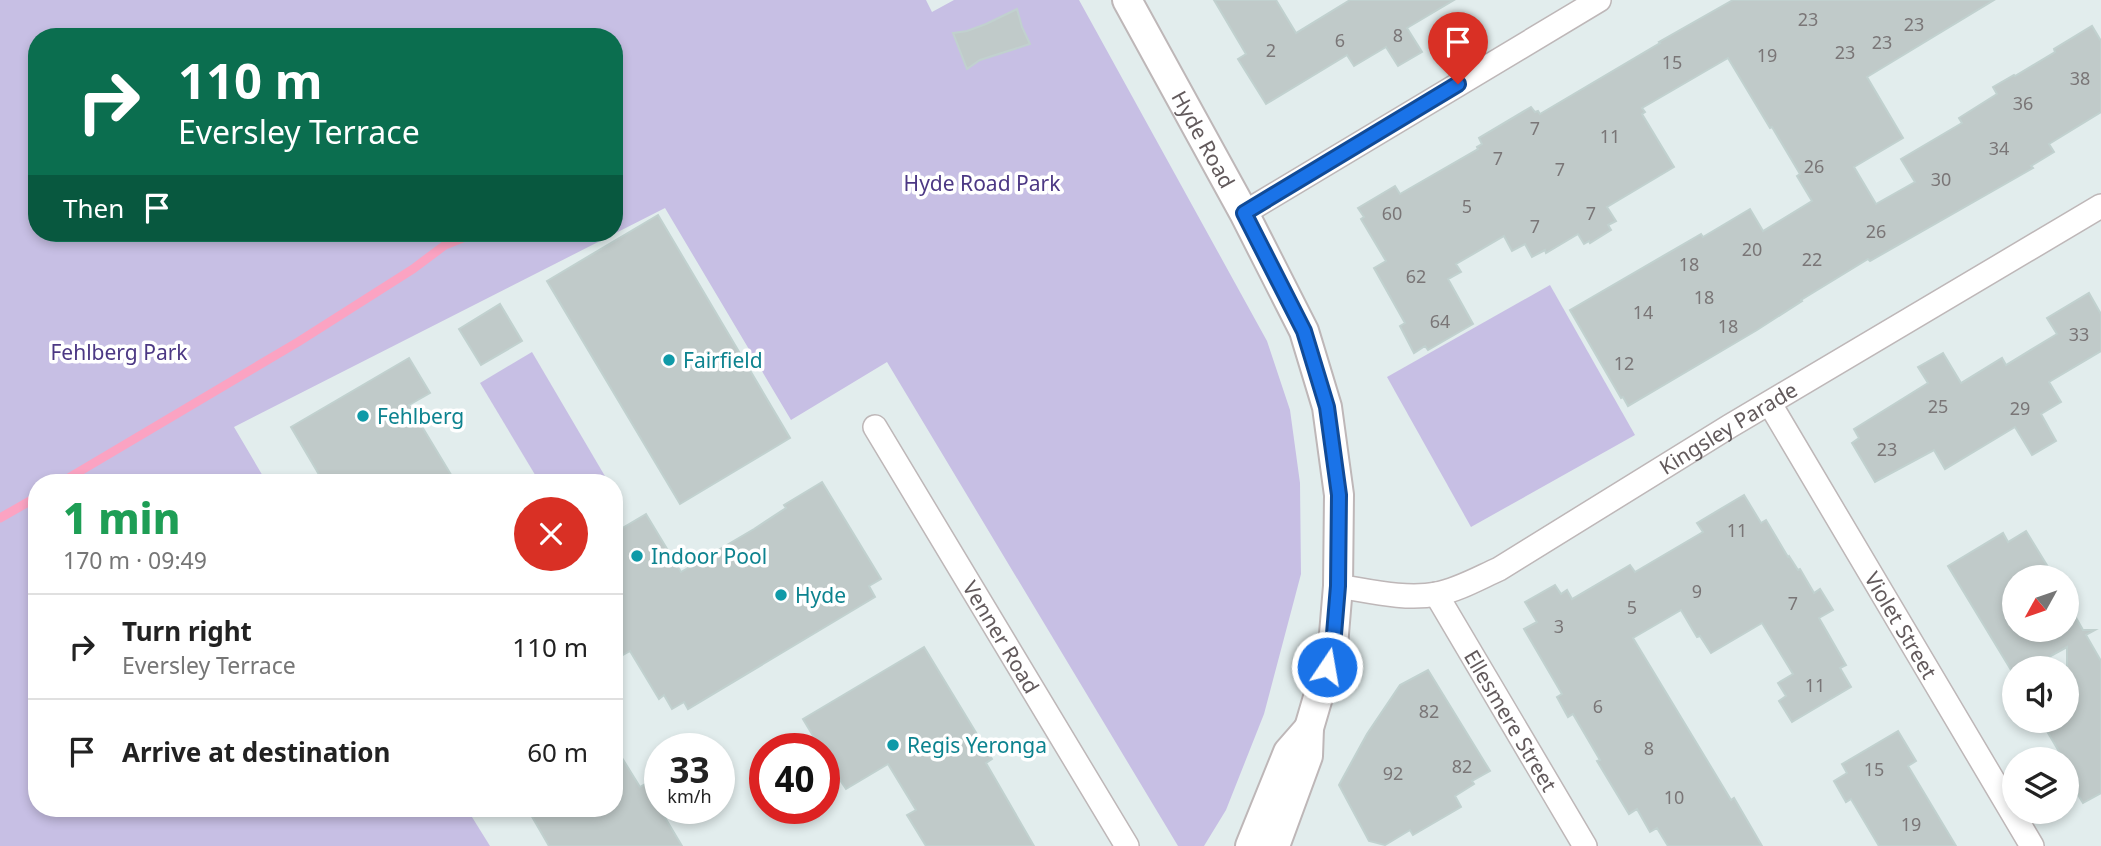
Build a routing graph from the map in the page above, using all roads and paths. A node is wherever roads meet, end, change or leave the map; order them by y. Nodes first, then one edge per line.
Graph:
1 (1127, 0) edge
2 (1599, 0) edge
3 (2101, 206) edge
4 (1244, 213) junction
5 (1770, 404) junction
6 (876, 428) dead end
7 (1338, 586) junction
8 (1436, 594) junction
9 (1309, 728) junction
10 (1127, 846) edge
11 (1250, 846) edge
12 (1275, 846) edge
13 (1585, 846) edge
14 (2032, 846) edge

1 - 4 street, Hyde Road
2 - 4 street
3 - 5 street, Kingsley Parade
4 - 7 street, Hyde Road
5 - 8 street, Kingsley Parade
5 - 14 street, Violet Street
6 - 10 street, Venner Road
7 - 8 street, Kingsley Parade
7 - 9 street, Hyde Road
8 - 13 street, Ellesmere Street
9 - 11 street, Hyde Road
9 - 12 street, Hyde Road

